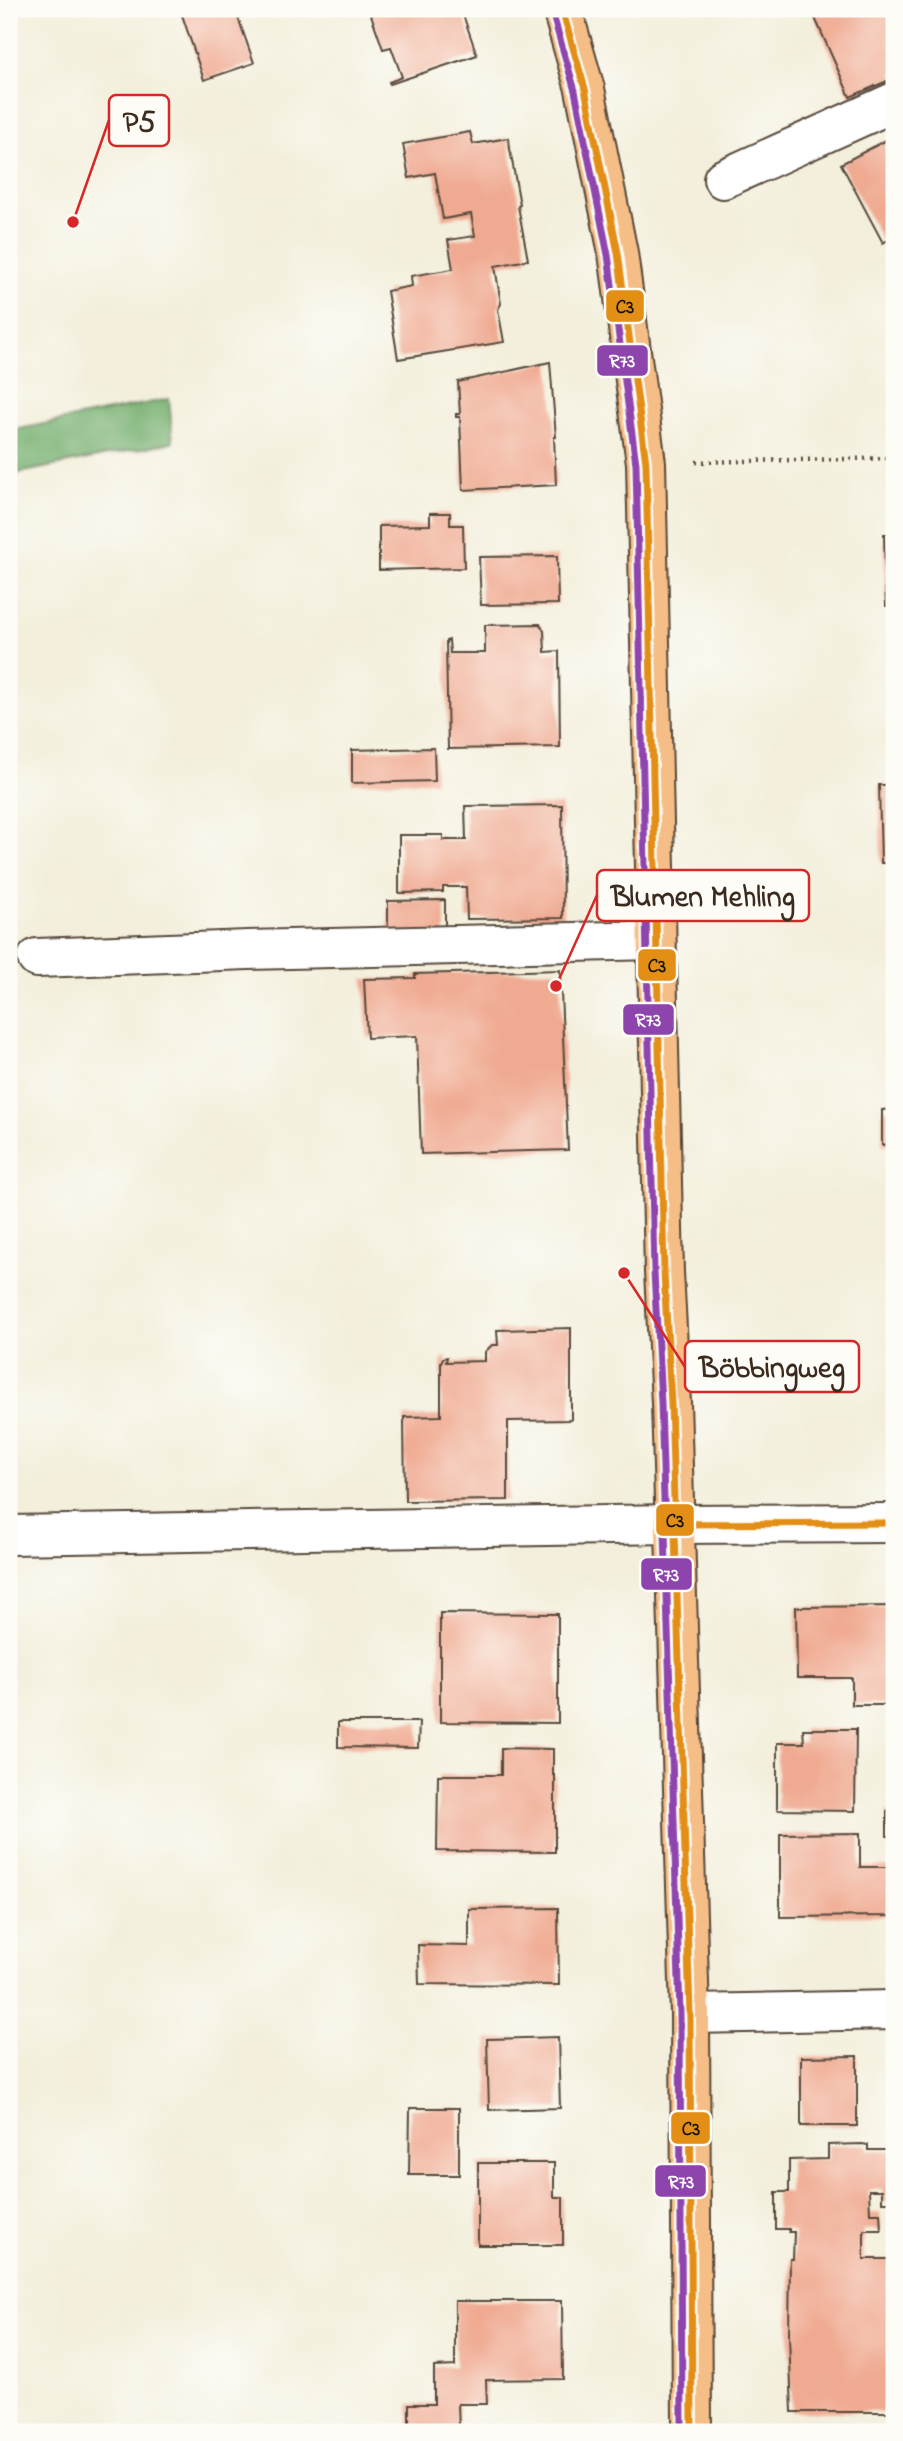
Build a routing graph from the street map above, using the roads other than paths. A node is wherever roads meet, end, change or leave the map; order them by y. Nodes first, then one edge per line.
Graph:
1 (562, 9) edge
2 (894, 102) edge
3 (723, 179) dead end
4 (656, 940) junction
5 (37, 958) dead end
6 (894, 1523) edge
7 (673, 1524) junction
8 (9, 1535) edge
9 (894, 2010) edge
10 (690, 2014) junction
11 (692, 2432) edge

1 - 4 main road
2 - 3 street
4 - 5 street
4 - 7 main road
6 - 7 street
7 - 8 street
7 - 10 main road
9 - 10 street
10 - 11 main road

